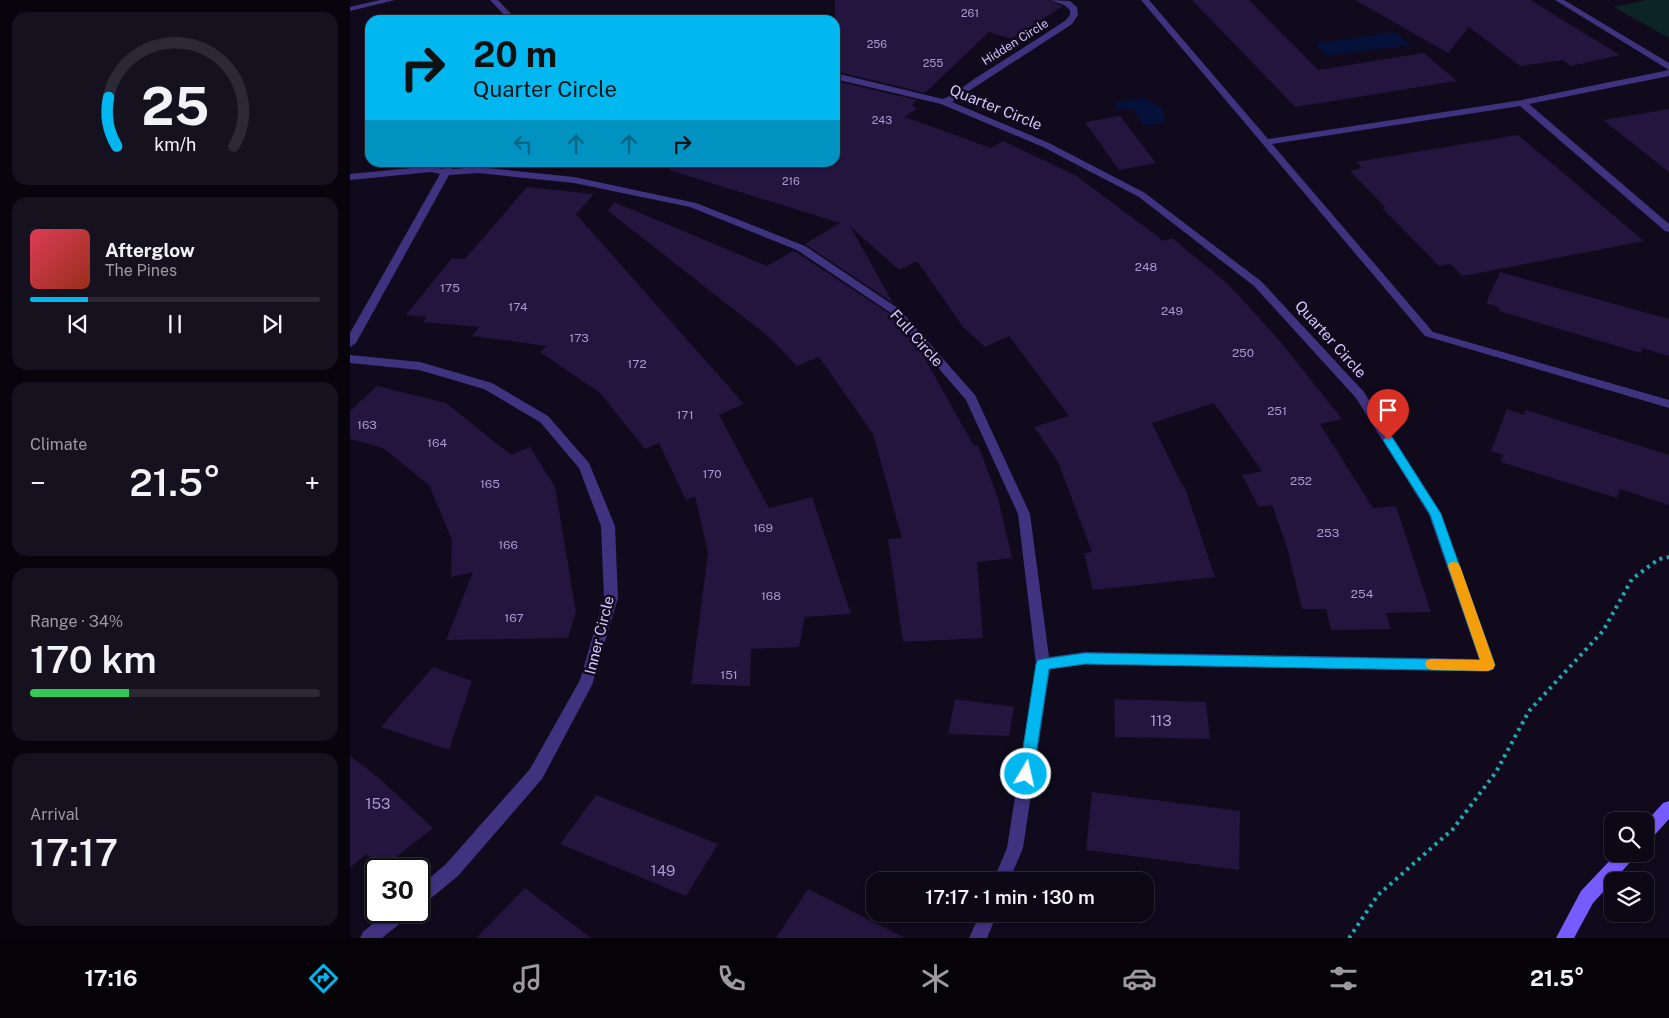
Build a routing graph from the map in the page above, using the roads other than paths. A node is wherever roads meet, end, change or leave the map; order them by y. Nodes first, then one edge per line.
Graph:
1 (391, 0) edge
2 (494, 0) edge
3 (1054, 0) edge
4 (1145, 0) edge
5 (1559, 0) edge
6 (350, 9) edge
7 (508, 15) edge
8 (1669, 67) edge
9 (1669, 73) edge
10 (840, 77) edge
11 (944, 102) junction
12 (1522, 103) junction
13 (1266, 142) junction
14 (448, 167) edge
15 (445, 172) junction
16 (350, 177) edge
17 (1669, 229) edge
18 (350, 343) edge
19 (350, 359) edge
20 (1669, 404) edge
21 (1043, 664) junction
22 (1669, 808) edge
23 (1654, 824) edge
24 (1619, 862) edge
25 (1005, 872) edge
26 (430, 888) edge
27 (985, 922) edge
28 (388, 923) edge
29 (370, 938) edge
30 (978, 938) edge
31 (1565, 938) edge

1 - 6 street
2 - 7 street
3 - 11 street, Hidden Circle
4 - 13 street
5 - 8 street
9 - 12 street
10 - 11 street, Quarter Circle
11 - 21 street, Quarter Circle
12 - 13 street
12 - 17 street
13 - 20 street
14 - 15 street
15 - 16 street, Full Circle
15 - 18 street
15 - 21 street, Full Circle
19 - 26 street, Inner Circle
21 - 25 street, Full Circle
22 - 23 main road
24 - 31 main road
27 - 30 street
28 - 29 street

